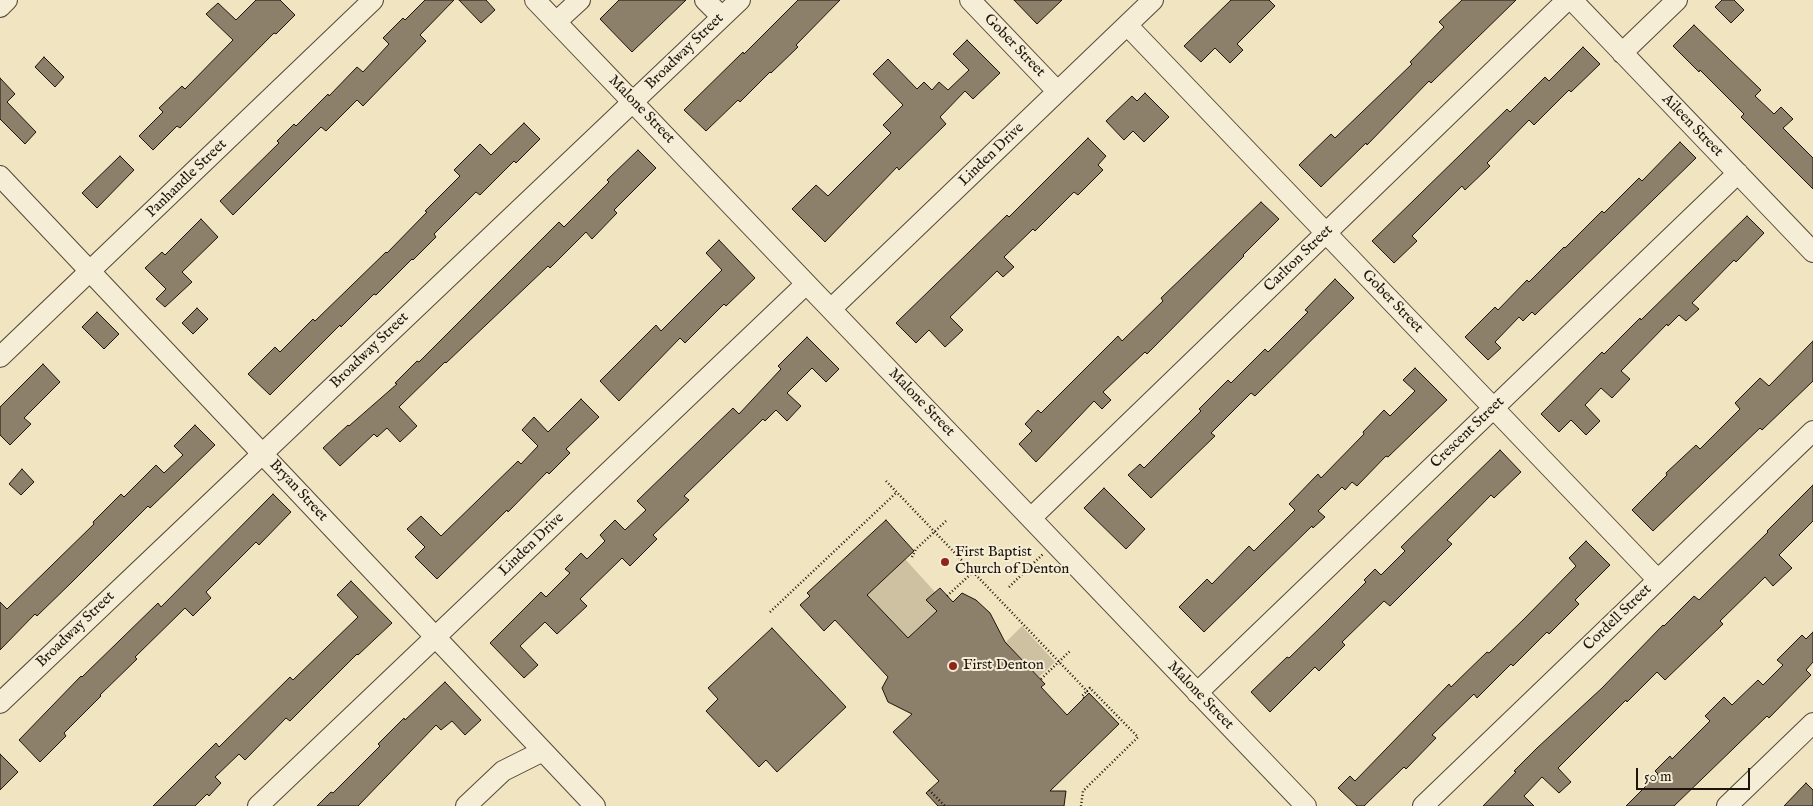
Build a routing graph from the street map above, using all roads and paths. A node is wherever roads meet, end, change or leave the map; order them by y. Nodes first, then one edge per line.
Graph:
1 (7, 0) edge
2 (373, 0) edge
3 (535, 0) edge
4 (580, 0) edge
5 (705, 0) edge
6 (740, 0) edge
7 (970, 0) edge
8 (1153, 0) edge
9 (1567, 0) edge
10 (1572, 0) edge
11 (1678, 0) edge
12 (0, 7) edge
13 (722, 17) junction
14 (556, 22) junction
15 (1127, 25) junction
16 (1622, 52) junction
17 (1057, 91) junction
18 (633, 102) junction
19 (1738, 174) junction
20 (0, 176) edge
21 (1326, 233) junction
22 (1813, 252) edge
23 (91, 272) junction
24 (806, 284) junction
25 (831, 309) junction
26 (0, 357) edge
27 (1494, 408) junction
28 (1813, 431) edge
29 (262, 453) junction
30 (886, 481) dead end
31 (896, 492) junction
32 (1031, 518) junction
33 (946, 521) dead end
34 (934, 532) junction
35 (1054, 543) junction
36 (912, 557) dead end
37 (973, 572) junction
38 (1658, 580) junction
39 (1010, 587) dead end
40 (948, 596) dead end
41 (770, 612) dead end
42 (435, 637) junction
43 (1070, 651) dead end
44 (1058, 662) junction
45 (1040, 679) dead end
46 (1087, 691) junction
47 (1198, 693) junction
48 (1084, 698) dead end
49 (0, 703) edge
50 (1813, 723) edge
51 (543, 751) junction
52 (929, 790) dead end
53 (258, 806) edge
54 (466, 806) edge
55 (595, 806) edge
56 (944, 806) edge
57 (1081, 806) edge
58 (1306, 806) edge
59 (1423, 806) edge
60 (1727, 806) edge

1 - 12 street
2 - 23 street, Panhandle Street
3 - 14 street, Malone Street
4 - 14 street
5 - 13 street
6 - 13 street, Broadway Street
7 - 17 street, Gober Street
8 - 15 street, Linden Drive
9 - 21 street, Carlton Street
10 - 16 street, Aileen Street
11 - 16 street
13 - 18 street, Broadway Street
14 - 18 street, Malone Street
15 - 17 street, Linden Drive
15 - 21 street, Gober Street
16 - 19 street, Aileen Street
17 - 25 street, Linden Drive
18 - 24 street, Malone Street
18 - 29 street, Broadway Street
19 - 22 street, Aileen Street
19 - 27 street, Crescent Street
20 - 23 street, Bryan Street
21 - 27 street, Gober Street
21 - 32 street, Carlton Street
23 - 26 street, Panhandle Street
23 - 29 street, Bryan Street
24 - 25 street, Malone Street
24 - 42 street, Linden Drive
25 - 32 street, Malone Street
27 - 38 street, Gober Street
27 - 47 street, Crescent Street
28 - 38 street, Cordell Street
29 - 42 street, Bryan Street
29 - 49 street, Broadway Street
30 - 31 path
31 - 34 path
31 - 41 path
32 - 35 street, Malone Street
33 - 34 path
34 - 36 path
34 - 37 path
35 - 39 path
35 - 47 street, Malone Street
37 - 40 path
37 - 44 path
38 - 59 street, Cordell Street
42 - 51 street, Bryan Street
42 - 53 street, Linden Drive
43 - 44 path
44 - 45 path
44 - 46 path
46 - 48 path
46 - 57 path
47 - 58 street, Malone Street
50 - 60 street
51 - 54 street
51 - 55 street, Bryan Street
52 - 56 path

